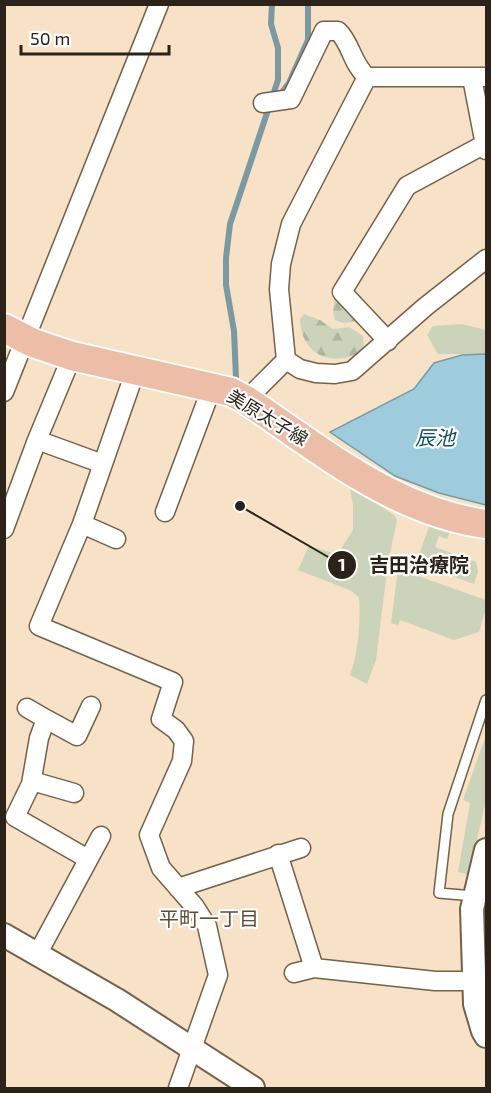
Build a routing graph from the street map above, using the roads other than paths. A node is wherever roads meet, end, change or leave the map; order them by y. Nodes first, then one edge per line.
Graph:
1 (159, 4) edge
2 (367, 77) junction
3 (479, 78) edge
4 (266, 102) dead end
5 (486, 147) edge
6 (486, 259) edge
7 (15, 334) edge
8 (388, 341) junction
9 (72, 356) junction
10 (286, 360) junction
11 (136, 369) junction
12 (212, 387) junction
13 (4, 392) edge
14 (252, 395) junction
15 (37, 440) junction
16 (103, 465) junction
17 (165, 512) dead end
18 (82, 524) junction
19 (486, 524) edge
20 (4, 529) edge
21 (116, 539) dead end
22 (486, 700) edge
23 (91, 706) dead end
24 (27, 708) dead end
25 (46, 719) junction
26 (30, 785) junction
27 (74, 793) dead end
28 (101, 836) dead end
29 (301, 848) dead end
30 (486, 850) edge
31 (278, 854) junction
32 (88, 859) junction
33 (178, 888) junction
34 (481, 897) edge
35 (4, 935) edge
36 (38, 953) junction
37 (314, 968) junction
38 (294, 973) dead end
39 (473, 981) junction
40 (486, 1036) edge
41 (193, 1048) junction
42 (178, 1089) edge
43 (253, 1089) edge

1 - 7 street
2 - 3 street
2 - 4 street
2 - 10 street
3 - 5 street
5 - 8 street
6 - 8 street
7 - 9 main road, 美原太子線
7 - 13 street
8 - 10 street
9 - 11 main road, 美原太子線
9 - 15 street
10 - 14 street
11 - 12 main road, 美原太子線
11 - 16 street
12 - 14 main road, 美原太子線
12 - 17 street
14 - 19 main road, 美原太子線
15 - 16 street
15 - 20 street
16 - 18 street
18 - 21 street
18 - 33 street
22 - 34 lane
23 - 25 street
24 - 25 street
25 - 26 street
26 - 27 street
26 - 32 street
28 - 32 street
29 - 31 street
30 - 34 street
31 - 33 street
31 - 37 street
32 - 36 street
33 - 41 street
34 - 39 street
35 - 36 street
36 - 41 street
37 - 38 street
37 - 39 street
39 - 40 street
41 - 42 street
41 - 43 street

